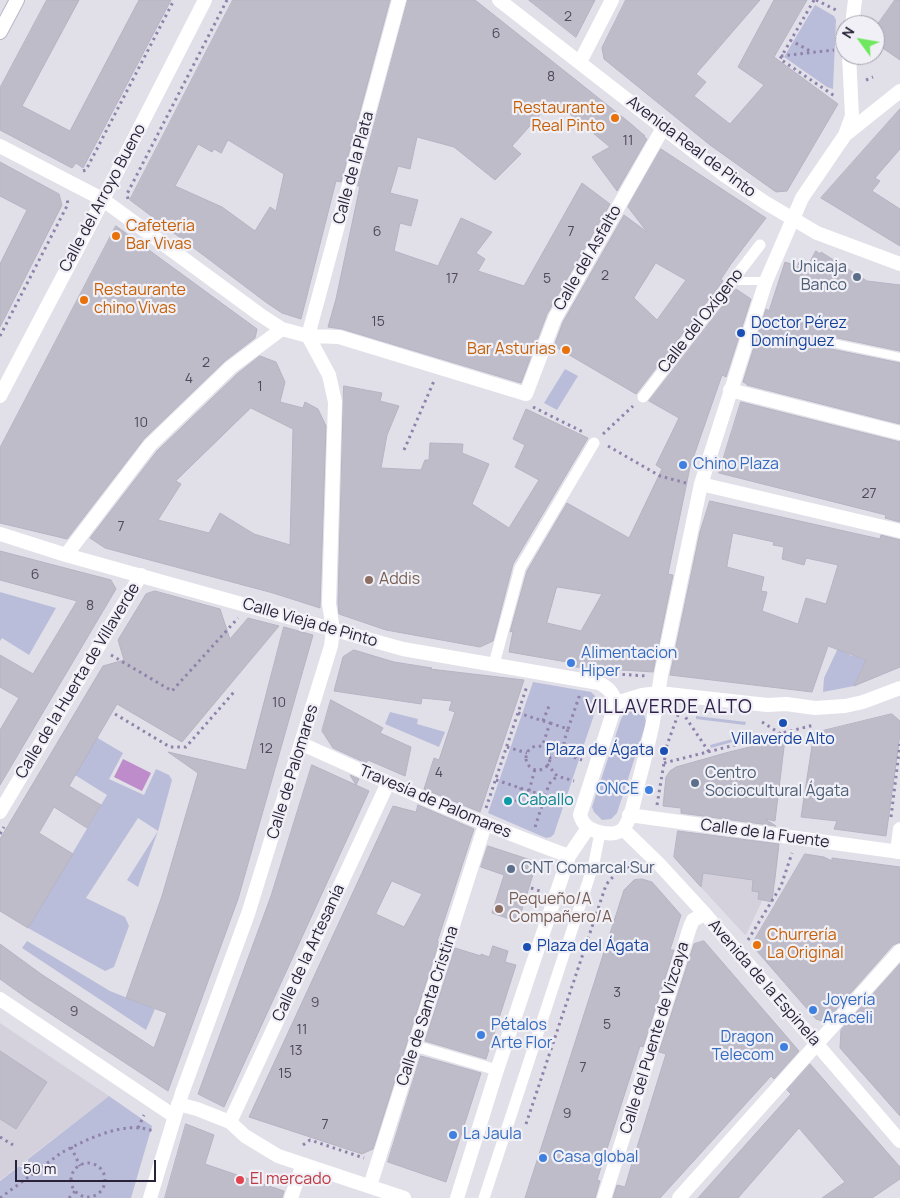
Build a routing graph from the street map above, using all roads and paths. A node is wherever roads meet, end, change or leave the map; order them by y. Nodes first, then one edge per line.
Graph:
1 (17, 0) edge
2 (174, 0) edge
3 (205, 0) edge
4 (227, 0) edge
5 (399, 0) edge
6 (499, 0) edge
7 (612, 0) edge
8 (815, 0) edge
9 (855, 0) edge
10 (839, 12) dead end
11 (853, 15) edge
12 (0, 32) edge
13 (790, 40) junction
14 (813, 52) junction
15 (835, 52) edge
16 (781, 56) junction
17 (580, 62) junction
18 (845, 65) edge
19 (900, 91) edge
20 (840, 100) dead end
21 (663, 128) junction
22 (845, 135) junction
23 (0, 146) edge
24 (77, 173) dead end
25 (102, 199) junction
26 (68, 204) dead end
27 (132, 205) dead end
28 (792, 219) junction
29 (760, 245) dead end
30 (799, 263) dead end
31 (900, 264) edge
32 (804, 267) dead end
33 (732, 281) junction
34 (766, 281) junction
35 (282, 329) junction
36 (0, 336) edge
37 (308, 336) junction
38 (832, 343) dead end
39 (900, 358) edge
40 (440, 368) junction
41 (730, 390) junction
42 (0, 396) edge
43 (643, 397) joint
44 (527, 400) junction
45 (900, 433) edge
46 (595, 442) junction
47 (404, 450) dead end
48 (695, 484) junction
49 (900, 531) edge
50 (0, 534) edge
51 (66, 555) junction
52 (141, 575) junction
53 (242, 614) dead end
54 (333, 630) junction
55 (98, 647) junction
56 (494, 664) junction
57 (530, 679) dead end
58 (582, 687) dead end
59 (900, 688) edge
60 (234, 692) dead end
61 (659, 694) junction
62 (616, 703) junction
63 (549, 706) dead end
64 (518, 713) junction
65 (115, 714) dead end
66 (543, 721) junction
67 (550, 723) junction
68 (568, 729) junction
69 (781, 734) dead end
70 (302, 744) junction
71 (900, 744) edge
72 (507, 747) junction
73 (542, 747) junction
74 (585, 752) dead end
75 (709, 752) junction
76 (527, 754) junction
77 (564, 754) junction
78 (550, 758) junction
79 (583, 760) junction
80 (664, 763) junction
81 (548, 764) junction
82 (580, 767) dead end
83 (535, 769) junction
84 (578, 774) dead end
85 (557, 776) junction
86 (496, 780) junction
87 (575, 781) junction
88 (388, 783) junction
89 (521, 788) junction
90 (572, 790) dead end
91 (529, 791) junction
92 (545, 796) junction
93 (516, 802) dead end
94 (0, 812) edge
95 (629, 815) junction
96 (485, 819) junction
97 (654, 819) junction
98 (895, 824) edge
99 (623, 829) junction
100 (594, 830) junction
101 (533, 835) dead end
102 (794, 846) dead end
103 (898, 852) edge
104 (569, 856) junction
105 (645, 867) dead end
106 (531, 888) dead end
107 (537, 890) dead end
108 (705, 914) junction
109 (745, 945) dead end
110 (900, 951) edge
111 (0, 999) edge
112 (817, 1045) junction
113 (415, 1046) junction
114 (497, 1070) junction
115 (176, 1110) junction
116 (144, 1115) dead end
117 (230, 1122) junction
118 (138, 1128) junction
119 (155, 1131) dead end
120 (523, 1132) dead end
121 (0, 1137) edge
122 (900, 1141) edge
123 (13, 1145) dead end
124 (303, 1146) dead end
125 (71, 1147) junction
126 (369, 1160) dead end
127 (302, 1164) junction
128 (80, 1166) junction
129 (370, 1186) junction
130 (75, 1191) junction
131 (0, 1198) edge
132 (69, 1198) edge
133 (150, 1198) edge
134 (291, 1198) edge
135 (404, 1198) edge
136 (457, 1198) edge
137 (484, 1198) edge
138 (604, 1198) edge
139 (679, 1198) edge

1 - 12 street
2 - 24 path
3 - 25 street, Calle del Arroyo Bueno
4 - 27 path
5 - 37 street, Calle de la Plata
6 - 17 street, Avenida Real de Pinto
7 - 17 street
8 - 10 path
8 - 13 path
9 - 11 street
13 - 14 path
13 - 16 path
14 - 15 path
14 - 16 path
16 - 20 path
17 - 21 street, Avenida Real de Pinto
18 - 22 street
19 - 22 street
21 - 28 street, Avenida Real de Pinto
21 - 44 street, Calle del Asfalto
22 - 28 street
23 - 25 street
25 - 35 street
25 - 42 street, Calle del Arroyo Bueno
26 - 36 path
28 - 31 street, Avenida Real de Pinto
28 - 34 street
29 - 33 street, Calle del Oxígeno
30 - 32 path
33 - 34 lane
33 - 43 street, Calle del Oxígeno
34 - 41 street
35 - 37 street
35 - 51 street
37 - 40 street
37 - 54 street, Calle de Palomares
38 - 39 lane
40 - 44 street
40 - 47 path
41 - 45 street
41 - 48 street
43 - 46 path
44 - 46 path
46 - 48 path
46 - 56 street
48 - 49 street
48 - 61 street
50 - 51 street, Calle Vieja de Pinto
51 - 52 street, Calle Vieja de Pinto
52 - 54 street, Calle Vieja de Pinto
52 - 55 street, Calle de la Huerta de Villaverde
53 - 55 path
54 - 56 street, Calle Vieja de Pinto
54 - 70 street, Calle de Palomares
55 - 94 street, Calle de la Huerta de Villaverde
56 - 62 street, Calle Vieja de Pinto
57 - 64 path
58 - 68 path
59 - 61 street
60 - 65 path
61 - 62 street
61 - 95 street
62 - 100 street
63 - 66 path
64 - 66 path
64 - 72 path
66 - 67 path
67 - 68 path
67 - 73 path
68 - 77 path
69 - 75 path
70 - 88 street, Travesía de Palomares
70 - 115 street, Calle de Palomares
71 - 98 path
72 - 76 path
72 - 86 path
73 - 76 path
73 - 78 path
74 - 79 path
75 - 80 path
75 - 80 path
76 - 83 path
77 - 78 path
77 - 79 path
78 - 81 path
79 - 82 path
80 - 97 path
81 - 83 path
81 - 85 path
83 - 91 path
84 - 87 path
85 - 87 path
85 - 92 path
86 - 89 path
86 - 96 path
87 - 90 path
88 - 96 street, Travesía de Palomares
88 - 117 street, Calle de la Artesanía
89 - 91 path
89 - 93 path
91 - 92 path
92 - 101 path
95 - 97 street, Calle de la Fuente
95 - 99 street
96 - 104 street, Travesía de Palomares
96 - 113 street, Calle de Santa Cristina
97 - 103 street, Calle de la Fuente
98 - 103 street
99 - 100 street
99 - 108 street, Avenida de la Espinela
100 - 104 street
100 - 137 street
102 - 109 path
104 - 114 street
105 - 120 path
106 - 107 path
108 - 112 street, Avenida de la Espinela
108 - 138 street, Calle del Puente de Vizcaya
110 - 112 street
111 - 115 street
112 - 122 street, Avenida de la Espinela
112 - 139 street
113 - 114 street
113 - 129 street, Calle de Santa Cristina
114 - 136 street
115 - 117 street
115 - 133 street, Calle de Palomares
116 - 118 path
117 - 127 street
118 - 119 path
118 - 125 path
121 - 123 path
124 - 126 path
125 - 128 path
125 - 131 path
127 - 129 street
127 - 134 street
128 - 130 path
128 - 130 path
129 - 135 street
130 - 132 path

